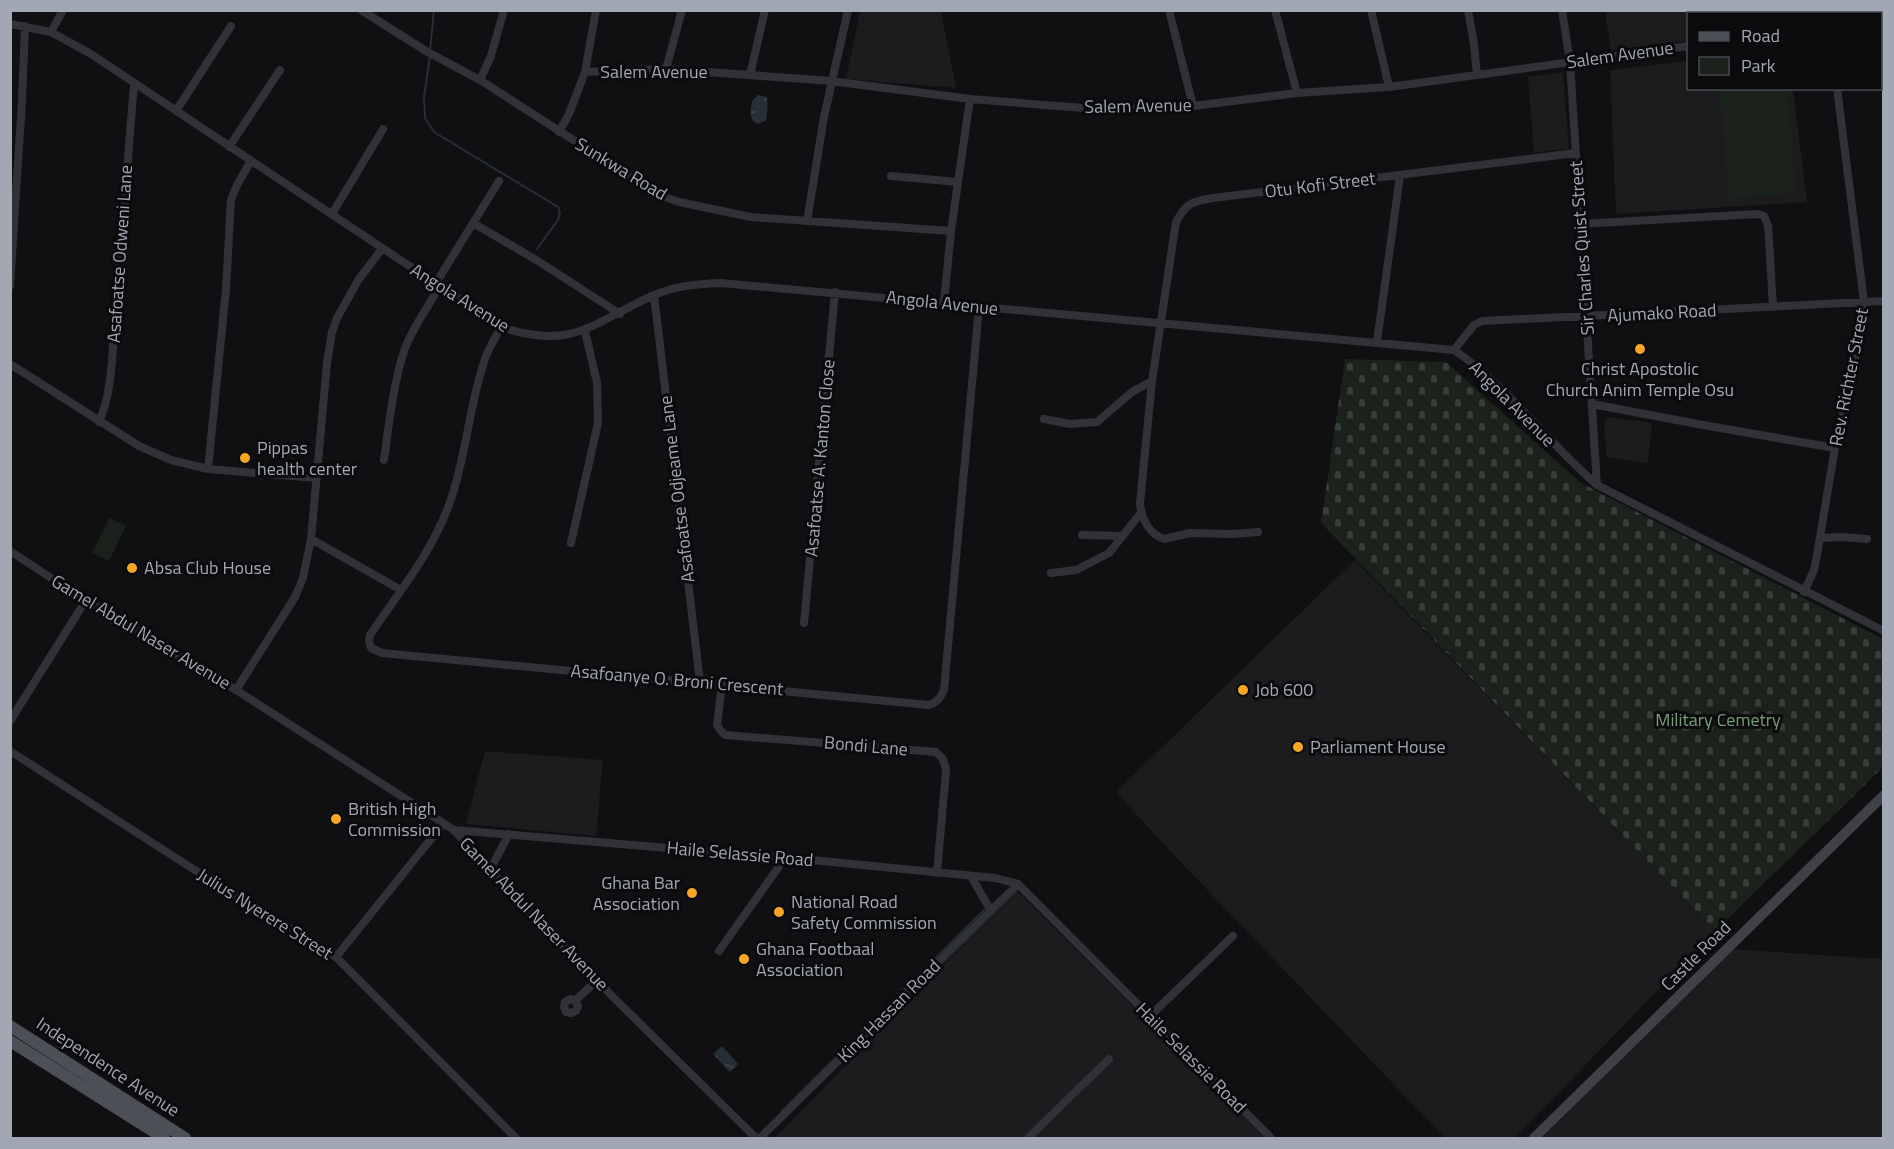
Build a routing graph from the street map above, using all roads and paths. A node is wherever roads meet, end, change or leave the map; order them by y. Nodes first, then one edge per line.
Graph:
1 (63, 10) edge
2 (504, 10) edge
3 (596, 10) edge
4 (681, 10) edge
5 (765, 10) edge
6 (848, 10) edge
7 (1169, 10) edge
8 (1275, 10) edge
9 (1371, 10) edge
10 (1468, 10) edge
11 (1563, 10) edge
12 (362, 11) edge
13 (10, 24) edge
14 (25, 26) junction
15 (231, 26) dead end
16 (51, 32) junction
17 (1687, 46) edge
18 (1570, 62) junction
19 (666, 69) junction
20 (280, 70) dead end
21 (585, 72) junction
22 (750, 75) junction
23 (1477, 75) junction
24 (480, 80) junction
25 (831, 81) junction
26 (134, 85) junction
27 (1389, 87) junction
28 (1837, 90) edge
29 (1297, 93) junction
30 (970, 99) junction
31 (1193, 106) junction
32 (176, 111) junction
33 (383, 129) dead end
34 (559, 132) junction
35 (230, 147) junction
36 (1576, 153) junction
37 (251, 161) junction
38 (891, 176) dead end
39 (1400, 176) junction
40 (499, 181) dead end
41 (958, 182) junction
42 (332, 214) junction
43 (807, 221) junction
44 (473, 223) junction
45 (1580, 224) junction
46 (951, 231) junction
47 (382, 249) junction
48 (438, 285) junction
49 (10, 286) edge
50 (835, 292) junction
51 (654, 295) junction
52 (1884, 301) edge
53 (944, 302) junction
54 (1864, 302) junction
55 (980, 307) junction
56 (1773, 307) junction
57 (620, 314) junction
58 (1586, 316) junction
59 (1160, 323) junction
60 (501, 327) junction
61 (585, 331) junction
62 (1377, 342) junction
63 (1454, 350) junction
64 (10, 364) edge
65 (1152, 381) junction
66 (1592, 404) junction
67 (1044, 419) dead end
68 (99, 422) junction
69 (1835, 448) junction
70 (384, 460) dead end
71 (208, 469) junction
72 (317, 478) junction
73 (1597, 485) junction
74 (1140, 514) junction
75 (1258, 532) dead end
76 (1082, 535) dead end
77 (1123, 536) junction
78 (1820, 538) junction
79 (311, 539) junction
80 (1867, 539) dead end
81 (571, 543) dead end
82 (10, 551) edge
83 (1051, 573) dead end
84 (401, 590) junction
85 (1804, 592) junction
86 (86, 600) junction
87 (804, 623) dead end
88 (1884, 631) edge
89 (700, 682) junction
90 (722, 684) junction
91 (236, 690) junction
92 (10, 721) edge
93 (10, 751) edge
94 (1883, 796) edge
95 (443, 824) junction
96 (454, 830) junction
97 (509, 834) junction
98 (785, 858) junction
99 (490, 870) junction
100 (937, 873) junction
101 (971, 876) junction
102 (1018, 884) junction
103 (991, 911) junction
104 (1233, 936) dead end
105 (719, 951) dead end
106 (336, 957) junction
107 (597, 980) junction
108 (575, 1001) dead end
109 (1150, 1016) junction
110 (10, 1026) edge
111 (10, 1041) edge
112 (1109, 1059) dead end
113 (164, 1138) edge
114 (185, 1138) edge
115 (516, 1138) edge
116 (758, 1138) edge
117 (1028, 1138) edge
118 (1271, 1138) edge
119 (1534, 1138) edge

1 - 16 street
2 - 24 street
3 - 21 street
4 - 19 street
5 - 22 street
6 - 25 street
7 - 31 street
8 - 29 street
9 - 27 street
10 - 23 street
11 - 18 street, Sir Charles Quist Street
12 - 24 street, Sunkwa Road
13 - 14 street, Angola Avenue
14 - 16 street, Angola Avenue
14 - 49 street
15 - 32 street
16 - 26 street, Angola Avenue
17 - 18 street, Salem Avenue
18 - 23 street, Salem Avenue
18 - 36 street, Sir Charles Quist Street
19 - 21 street, Salem Avenue
19 - 22 street, Salem Avenue
20 - 35 street
21 - 34 street
22 - 25 street, Salem Avenue
23 - 27 street, Salem Avenue
24 - 34 street, Sunkwa Road
25 - 30 street, Salem Avenue
25 - 43 street
26 - 32 street, Angola Avenue
26 - 68 street, Asafoatse Odweni Lane
27 - 29 street, Salem Avenue
28 - 54 street, Rev. Richter Street
29 - 31 street, Salem Avenue
30 - 31 street, Salem Avenue
30 - 41 street
32 - 35 street, Angola Avenue
33 - 42 street
34 - 43 street, Sunkwa Road
35 - 37 street, Angola Avenue
36 - 39 street, Otu Kofi Street
36 - 45 street, Sir Charles Quist Street
37 - 42 street, Angola Avenue
37 - 71 street
38 - 41 street
39 - 59 street, Otu Kofi Street
39 - 62 street
40 - 44 street
41 - 46 street
42 - 47 street, Angola Avenue
43 - 46 street, Sunkwa Road
44 - 48 street
44 - 57 street
45 - 56 street
45 - 58 street, Sir Charles Quist Street
46 - 53 street
47 - 48 street, Angola Avenue
47 - 72 street
48 - 60 street, Angola Avenue
48 - 70 street
50 - 51 street, Angola Avenue
50 - 53 street, Angola Avenue
50 - 87 street, Asafoatse A. Kanton Close
51 - 57 street, Angola Avenue
51 - 89 street, Asafoatse Odjeame Lane
52 - 54 street, Ajumako Road
53 - 55 street, Angola Avenue
54 - 56 street, Ajumako Road
54 - 69 street, Rev. Richter Street
55 - 59 street, Angola Avenue
55 - 90 street, Asafoanye O. Broni Crescent
56 - 58 street, Ajumako Road
57 - 61 street, Angola Avenue
58 - 63 street, Ajumako Road
58 - 66 street, Sir Charles Quist Street
59 - 62 street, Angola Avenue
59 - 65 street, Otu Kofi Street
60 - 61 street, Angola Avenue
60 - 84 street, Asafoanye O. Broni Crescent
61 - 81 street
62 - 63 street, Angola Avenue
63 - 73 street, Angola Avenue
64 - 68 street
65 - 67 street
65 - 74 street, Otu Kofi Street
66 - 69 street
66 - 73 street, Sir Charles Quist Street
68 - 71 street
69 - 78 street, Rev. Richter Street
71 - 72 street
72 - 79 street
73 - 85 street, Angola Avenue
74 - 75 street
74 - 77 street
76 - 77 street
77 - 83 street
78 - 80 street
78 - 85 street, Rev. Richter Street
79 - 84 street
79 - 91 street
82 - 86 street, Gamel Abdul Naser Avenue
84 - 89 street, Asafoanye O. Broni Crescent
85 - 88 street, Angola Avenue
86 - 91 street, Gamel Abdul Naser Avenue
86 - 92 street
89 - 90 street, Asafoanye O. Broni Crescent
90 - 100 street, Bondi Lane
91 - 95 street, Gamel Abdul Naser Avenue
93 - 106 street, Julius Nyerere Street
94 - 119 main road, Castle Road
95 - 96 street, Gamel Abdul Naser Avenue
95 - 106 street
96 - 97 street, Haile Selassie Road
96 - 99 street, Gamel Abdul Naser Avenue
97 - 98 street, Haile Selassie Road
97 - 99 street
98 - 100 street, Haile Selassie Road
98 - 105 street
99 - 107 street, Gamel Abdul Naser Avenue
100 - 101 street, Haile Selassie Road
101 - 102 street, Haile Selassie Road
101 - 103 street
102 - 103 street, King Hassan Road
102 - 109 street, Haile Selassie Road
103 - 116 street, King Hassan Road
104 - 109 street
106 - 115 street, Julius Nyerere Street
107 - 108 street
107 - 116 street, Gamel Abdul Naser Avenue
109 - 118 street, Haile Selassie Road
110 - 114 main road, Independence Avenue
111 - 113 main road, Independence Avenue
112 - 117 street

